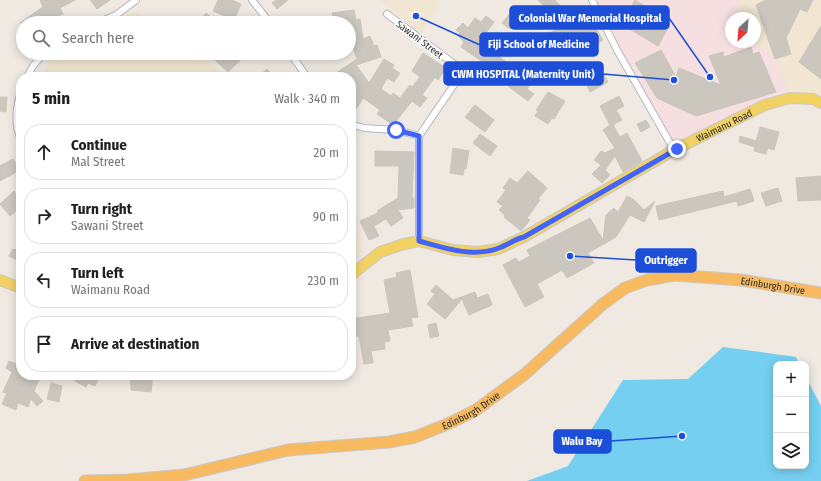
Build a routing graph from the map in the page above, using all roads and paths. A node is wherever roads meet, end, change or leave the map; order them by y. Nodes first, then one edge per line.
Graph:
1 (136, 0) edge
2 (252, 0) edge
3 (592, 0) edge
4 (387, 14) dead end
5 (114, 16) edge
6 (265, 16) edge
7 (38, 60) edge
8 (295, 60) edge
9 (30, 72) edge
10 (303, 72) edge
11 (821, 103) edge
12 (356, 126) edge
13 (419, 136) junction
14 (674, 150) junction
15 (419, 241) junction
16 (356, 271) edge
17 (0, 280) edge
18 (16, 286) edge
19 (821, 293) edge
20 (85, 481) edge

1 - 5 street
2 - 6 street
3 - 14 street
4 - 13 street, Sawani Street
7 - 9 street
8 - 10 street
11 - 14 main road, Waimanu Road
12 - 13 street
13 - 15 street
14 - 15 main road, Waimanu Road
15 - 16 main road, Waimanu Road
17 - 18 main road
19 - 20 highway, Edinburgh Drive

